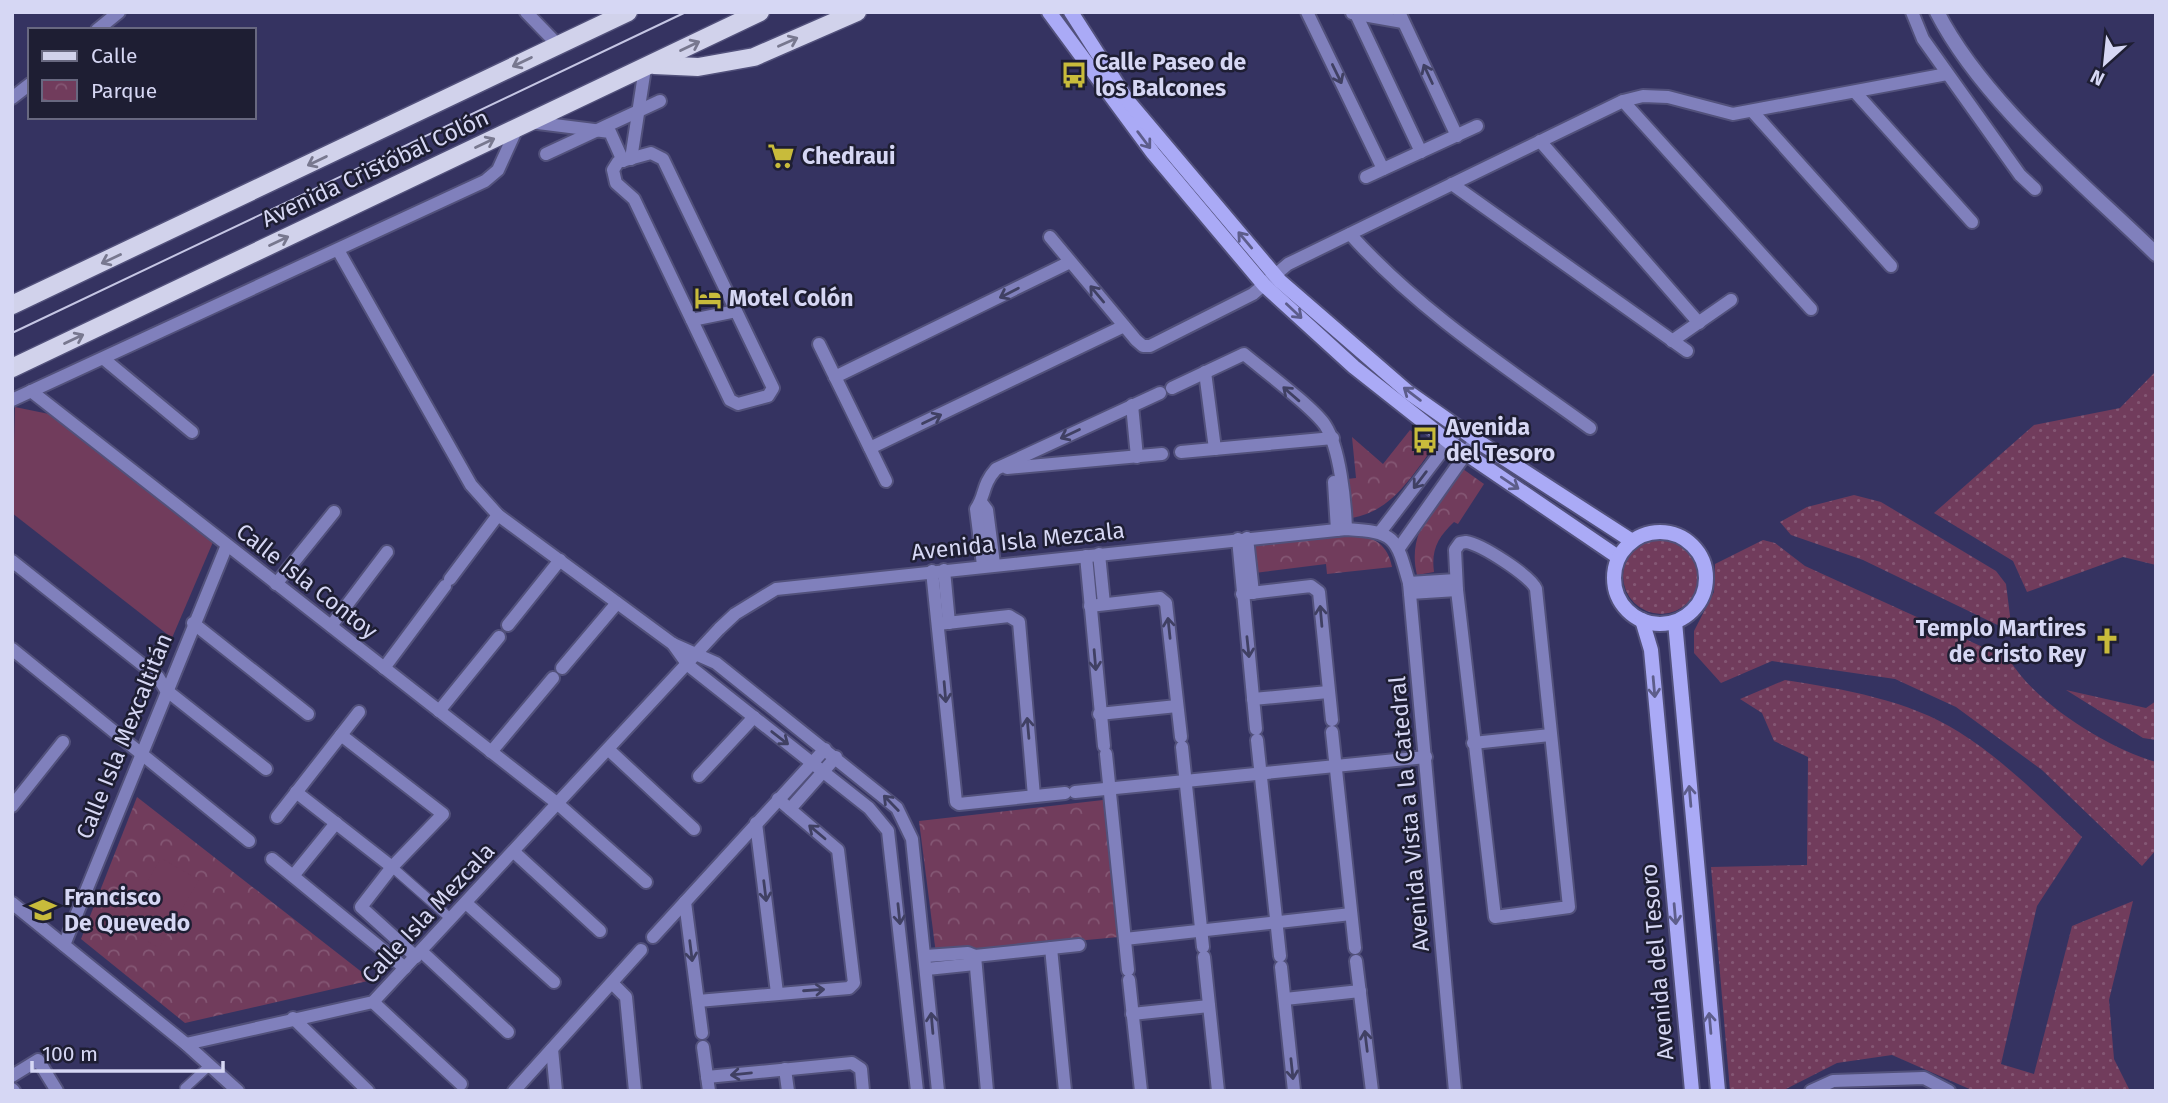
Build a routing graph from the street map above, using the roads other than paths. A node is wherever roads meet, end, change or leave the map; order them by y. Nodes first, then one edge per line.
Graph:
1 (119, 12) edge
2 (526, 12) edge
3 (628, 12) edge
4 (760, 12) edge
5 (857, 12) edge
6 (1049, 12) edge
7 (1071, 12) edge
8 (1307, 12) edge
9 (1912, 12) edge
10 (1937, 12) edge
11 (1352, 13) edge
12 (1401, 17) edge
13 (99, 28) edge
14 (558, 45) junction
15 (648, 66) junction
16 (1947, 74) junction
17 (28, 86) edge
18 (1855, 92) junction
19 (12, 98) edge
20 (660, 101) dead end
21 (1623, 101) junction
22 (636, 112) junction
23 (1753, 112) junction
24 (523, 125) junction
25 (1478, 126) dead end
26 (597, 130) junction
27 (1457, 136) junction
28 (1540, 141) junction
29 (1422, 152) junction
30 (546, 154) dead end
31 (627, 160) junction
32 (1383, 169) junction
33 (1366, 177) dead end
34 (1452, 184) junction
35 (2035, 189) dead end
36 (1972, 222) dead end
37 (1350, 234) junction
38 (1050, 237) dead end
39 (338, 250) junction
40 (2156, 254) edge
41 (1070, 261) junction
42 (1891, 266) dead end
43 (1270, 280) junction
44 (1731, 300) dead end
45 (12, 305) edge
46 (1811, 309) dead end
47 (736, 311) junction
48 (692, 320) junction
49 (1699, 323) junction
50 (1124, 326) junction
51 (1672, 341) junction
52 (819, 344) dead end
53 (1687, 351) dead end
54 (104, 359) junction
55 (12, 368) edge
56 (1205, 372) junction
57 (835, 377) junction
58 (31, 391) junction
59 (12, 400) edge
60 (1132, 405) junction
61 (1459, 428) junction
62 (1590, 428) dead end
63 (192, 432) dead end
64 (1333, 438) junction
65 (1476, 440) junction
66 (1449, 442) junction
67 (870, 448) junction
68 (1215, 449) junction
69 (1181, 452) dead end
70 (1162, 454) dead end
71 (1466, 454) junction
72 (1137, 457) junction
73 (996, 469) junction
74 (886, 481) dead end
75 (334, 512) dead end
76 (498, 515) junction
77 (1341, 530) junction
78 (1242, 538) junction
79 (1390, 539) junction
80 (1632, 541) junction
81 (227, 545) junction
82 (387, 552) dead end
83 (1092, 555) junction
84 (1618, 557) junction
85 (560, 560) junction
86 (12, 561) edge
87 (989, 565) junction
88 (938, 570) junction
89 (276, 584) junction
90 (1456, 585) junction
91 (1410, 588) junction
92 (1247, 594) junction
93 (617, 603) junction
94 (1104, 604) junction
95 (1090, 606) junction
96 (1642, 620) junction
97 (1675, 622) junction
98 (193, 623) junction
99 (944, 623) junction
100 (508, 625) dead end
101 (331, 626) junction
102 (499, 637) dead end
103 (673, 644) junction
104 (12, 649) edge
105 (699, 653) junction
106 (688, 665) junction
107 (384, 668) junction
108 (562, 668) dead end
109 (554, 678) dead end
110 (166, 690) junction
111 (1328, 692) junction
112 (1253, 699) junction
113 (1177, 706) junction
114 (439, 711) junction
115 (359, 712) dead end
116 (308, 714) dead end
117 (1099, 714) junction
118 (754, 717) junction
119 (341, 735) junction
120 (1550, 735) junction
121 (63, 742) dead end
122 (1474, 743) junction
123 (825, 749) junction
124 (609, 750) junction
125 (491, 752) junction
126 (140, 753) junction
127 (836, 757) junction
128 (1426, 760) junction
129 (812, 763) junction
130 (266, 769) dead end
131 (1335, 769) junction
132 (823, 772) junction
133 (1261, 773) junction
134 (699, 776) dead end
135 (1185, 780) junction
136 (1109, 788) junction
137 (296, 792) junction
138 (1034, 796) junction
139 (778, 799) junction
140 (558, 804) junction
141 (12, 806) edge
142 (790, 810) junction
143 (277, 817) dead end
144 (336, 823) junction
145 (756, 823) junction
146 (694, 829) dead end
147 (249, 841) dead end
148 (514, 852) junction
149 (272, 859) dead end
150 (392, 867) junction
151 (293, 876) junction
152 (646, 882) dead end
153 (685, 902) junction
154 (12, 903) edge
155 (466, 903) junction
156 (1351, 914) junction
157 (451, 919) junction
158 (1277, 922) junction
159 (1201, 930) junction
160 (600, 931) dead end
161 (653, 937) dead end
162 (1125, 939) junction
163 (64, 945) junction
164 (1079, 945) dead end
165 (1051, 948) junction
166 (641, 950) dead end
167 (418, 954) junction
168 (975, 960) junction
169 (927, 963) junction
170 (405, 968) junction
171 (554, 982) dead end
172 (612, 982) junction
173 (1360, 991) junction
174 (777, 993) junction
175 (1285, 999) junction
176 (698, 1001) junction
177 (373, 1002) junction
178 (1209, 1006) junction
179 (1132, 1014) junction
180 (293, 1018) junction
181 (508, 1032) dead end
182 (186, 1044) junction
183 (552, 1049) junction
184 (209, 1065) junction
185 (785, 1069) junction
186 (12, 1076) edge
187 (461, 1084) dead end
188 (708, 1084) edge
189 (1877, 1085) edge
190 (57, 1091) edge
191 (187, 1091) edge
192 (238, 1091) edge
193 (368, 1091) edge
194 (514, 1091) edge
195 (556, 1091) edge
196 (635, 1091) edge
197 (788, 1091) edge
198 (863, 1091) edge
199 (917, 1091) edge
200 (938, 1091) edge
201 (987, 1091) edge
202 (1065, 1091) edge
203 (1141, 1091) edge
204 (1218, 1091) edge
205 (1294, 1091) edge
206 (1372, 1091) edge
207 (1455, 1091) edge
208 (1692, 1091) edge
209 (1718, 1091) edge
210 (1811, 1091) edge
211 (1948, 1091) edge

1 - 13 street
2 - 14 street
3 - 14 main road, Avenida Cristóbal Colón
15 -> 4 main road, Avenida Cristóbal Colón
15 -> 5 main road
6 -> 43 main road
43 -> 7 main road
8 -> 32 street
9 - 16 street
10 - 40 street
11 - 12 street
11 - 29 street
27 -> 12 street
14 -> 45 main road, Avenida Cristóbal Colón
15 - 22 street
15 - 24 main road, Avenida Cristóbal Colón
16 - 18 street
16 - 35 street
17 - 19 street
18 - 23 street
18 - 36 street
20 - 22 street
21 - 23 street
21 - 28 street
21 - 46 street
22 - 26 street
22 - 31 street
23 - 42 street
24 - 26 street
24 - 39 street
55 -> 24 main road, Avenida Cristóbal Colón
25 - 27 street
26 - 30 street
26 - 31 street
27 - 29 street
28 - 34 street
28 - 49 street
29 - 32 street
31 - 47 street
31 - 48 street
32 - 33 street
34 - 37 street
34 - 51 street
37 - 43 street
37 - 62 street
38 - 41 street
39 - 54 street
39 - 76 street
50 -> 41 street
41 -> 57 street
43 - 50 street
61 -> 43 main road
43 -> 66 main road
44 - 49 street
47 - 48 street
47 - 48 street
49 - 51 street
67 -> 50 street
51 - 53 street
52 - 57 street
54 - 58 street
54 - 63 street
56 - 60 street
64 -> 56 street
56 - 68 street
57 - 67 street
58 - 59 street
58 - 81 street, Calle Isla Contoy
60 - 72 street
60 -> 73 street
61 - 65 main road
61 - 66 street
64 - 68 street
64 - 77 street
65 - 71 street
65 - 80 main road
66 - 71 main road
66 -> 79 street
67 - 74 street
68 - 69 street
70 - 72 street
71 - 79 street
71 -> 84 main road
72 - 73 street
73 - 87 street
75 - 89 street
76 - 85 street
76 - 107 street
77 - 78 street, Avenida Isla Mezcala
77 - 79 street, Avenida Isla Mezcala
78 - 83 street, Avenida Isla Mezcala
78 - 92 street
79 - 91 street, Avenida Vista a la Catedral
80 - 84 main road
80 - 97 main road
81 - 89 street, Calle Isla Contoy
81 - 98 street, Calle Isla Mexcaltitán
82 - 101 street
83 - 87 street, Avenida Isla Mezcala
83 - 94 street
83 - 95 street
84 - 96 main road
85 - 93 street
85 - 100 street
86 - 110 street
87 - 88 street, Avenida Isla Mezcala
88 - 99 street
88 - 105 street, Avenida Isla Mezcala
89 - 101 street, Calle Isla Contoy
90 - 91 street
90 - 120 street
90 - 122 street
91 - 128 street, Avenida Vista a la Catedral
111 -> 92 street
92 -> 112 street
93 - 103 street
93 - 108 street
94 - 95 street
113 -> 94 street
95 -> 117 street
96 - 97 main road
96 -> 208 main road, Avenida del Tesoro
209 -> 97 main road, Avenida del Tesoro
98 - 110 street, Calle Isla Mexcaltitán
98 - 116 street
138 -> 99 street
99 -> 138 street
101 - 107 street, Calle Isla Contoy
102 - 114 street
103 - 105 street
103 - 106 street
104 - 126 street
105 - 106 street, Avenida Isla Mezcala
105 - 123 street
106 - 118 street
106 - 124 street, Avenida Isla Mezcala
107 - 114 street, Calle Isla Contoy
109 - 125 street
110 - 126 street, Calle Isla Mexcaltitán
110 - 130 street
111 - 112 street
111 - 131 street
112 - 133 street
113 - 117 street
113 - 135 street
114 - 125 street, Calle Isla Contoy
115 - 119 street
117 - 136 street
118 -> 129 street
118 - 134 street
119 - 137 street
119 - 150 street
120 - 122 street
120 - 122 street
121 - 141 street
123 - 127 street
123 - 129 street
124 - 140 street, Calle Isla Mezcala
124 - 146 street
125 - 140 street, Calle Isla Contoy
126 - 147 street
126 - 163 street, Calle Isla Mexcaltitán
127 - 132 street
169 -> 127 street
128 - 131 street
128 - 207 street, Avenida Vista a la Catedral
129 - 132 street
129 - 139 street
131 - 133 street
131 - 156 street
132 - 142 street
132 -> 199 street
133 - 135 street
133 - 158 street
135 - 136 street
135 - 159 street
136 - 138 street
136 - 162 street
137 - 143 street
137 - 144 street
139 - 142 street
139 - 145 street
140 - 148 street, Calle Isla Mezcala
140 - 152 street, Calle Isla Contoy
174 -> 142 street
144 - 150 street
144 - 151 street
145 - 153 street
145 -> 174 street
148 - 155 street, Calle Isla Mezcala
148 - 160 street
149 - 151 street
150 - 157 street
150 - 167 street
151 - 170 street
153 - 161 street
153 -> 176 street
154 - 163 street
155 - 157 street, Calle Isla Mezcala
155 - 171 street
156 - 158 street
156 - 173 street
157 - 167 street, Calle Isla Mezcala
158 - 159 street
158 - 175 street
159 - 162 street
159 - 178 street
162 - 179 street
163 - 182 street
164 - 165 street
165 - 168 street
165 - 202 street
166 - 172 street
167 - 170 street, Calle Isla Mezcala
167 - 181 street
168 - 169 street
168 - 201 street
200 -> 169 street
170 - 177 street, Calle Isla Mezcala
172 - 183 street
172 - 196 street
173 - 175 street
206 -> 173 street
174 - 176 street
175 -> 205 street
176 - 188 street
177 - 180 street, Calle Isla Mezcala
177 - 187 street
178 - 179 street
178 - 204 street
179 - 203 street
180 - 182 street, Calle Isla Mezcala
180 - 193 street
182 - 184 street
183 - 194 street
183 - 195 street
184 - 191 street
184 - 192 street
185 -> 188 street
185 - 197 street
185 - 198 street
186 - 190 street
189 - 210 street
189 - 211 street

